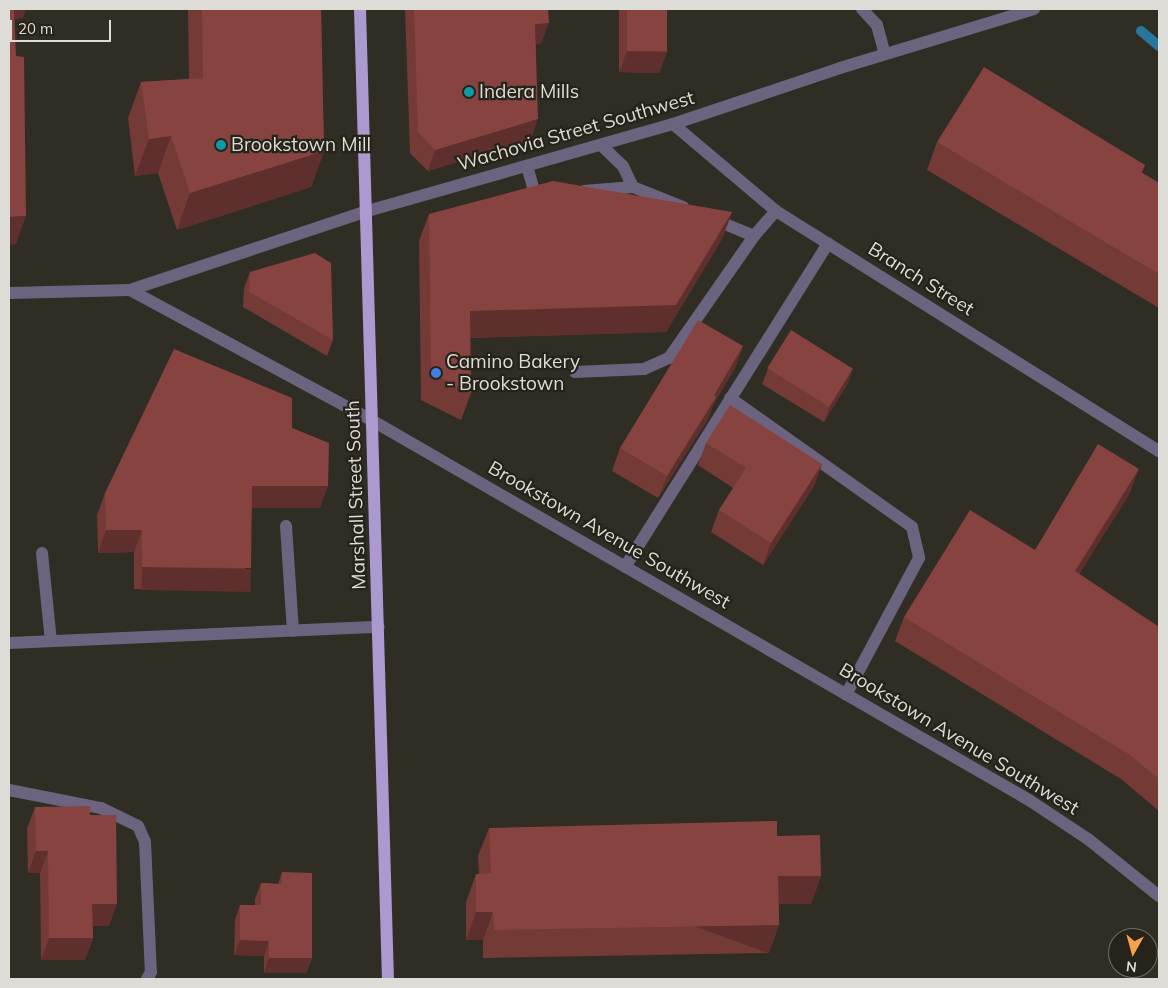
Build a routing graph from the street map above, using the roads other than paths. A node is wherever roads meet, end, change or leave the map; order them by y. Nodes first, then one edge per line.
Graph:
1 (360, 9) edge
2 (862, 9) edge
3 (1034, 9) edge
4 (885, 54) junction
5 (673, 124) junction
6 (601, 145) junction
7 (527, 166) junction
8 (633, 187) junction
9 (776, 210) junction
10 (364, 212) junction
11 (754, 236) junction
12 (828, 243) junction
13 (130, 290) junction
14 (9, 293) edge
15 (575, 372) dead end
16 (730, 398) junction
17 (373, 421) junction
18 (1159, 451) edge
19 (286, 526) dead end
20 (42, 553) dead end
21 (625, 567) junction
22 (378, 627) junction
23 (293, 631) junction
24 (50, 641) junction
25 (9, 643) edge
26 (846, 694) junction
27 (9, 790) edge
28 (1159, 896) edge
29 (147, 979) edge
30 (388, 979) edge

1 - 10 main road, Marshall Street South
2 - 4 street
3 - 4 street, Wachovia Street Southwest
4 - 5 street, Wachovia Street Southwest
5 - 6 street, Wachovia Street Southwest
5 - 9 street, Branch Street
6 - 7 street, Wachovia Street Southwest
6 - 8 street
7 - 8 street
7 - 10 street, Wachovia Street Southwest
8 - 11 street
9 - 11 street
9 - 12 street, Branch Street
10 - 13 street, Wachovia Street Southwest
10 - 17 main road, Marshall Street South
11 - 15 street
12 - 16 street
12 - 18 street, Branch Street
13 - 14 street, Brookstown Avenue Southwest
13 - 17 street, Brookstown Avenue Southwest
16 - 21 street
16 - 26 street
17 - 21 street, Brookstown Avenue Southwest
17 - 22 main road, Marshall Street South
19 - 23 street
20 - 24 street
21 - 26 street, Brookstown Avenue Southwest
22 - 23 street
22 - 30 main road, Marshall Street South
23 - 24 street
24 - 25 street
26 - 28 street, Brookstown Avenue Southwest
27 - 29 street

